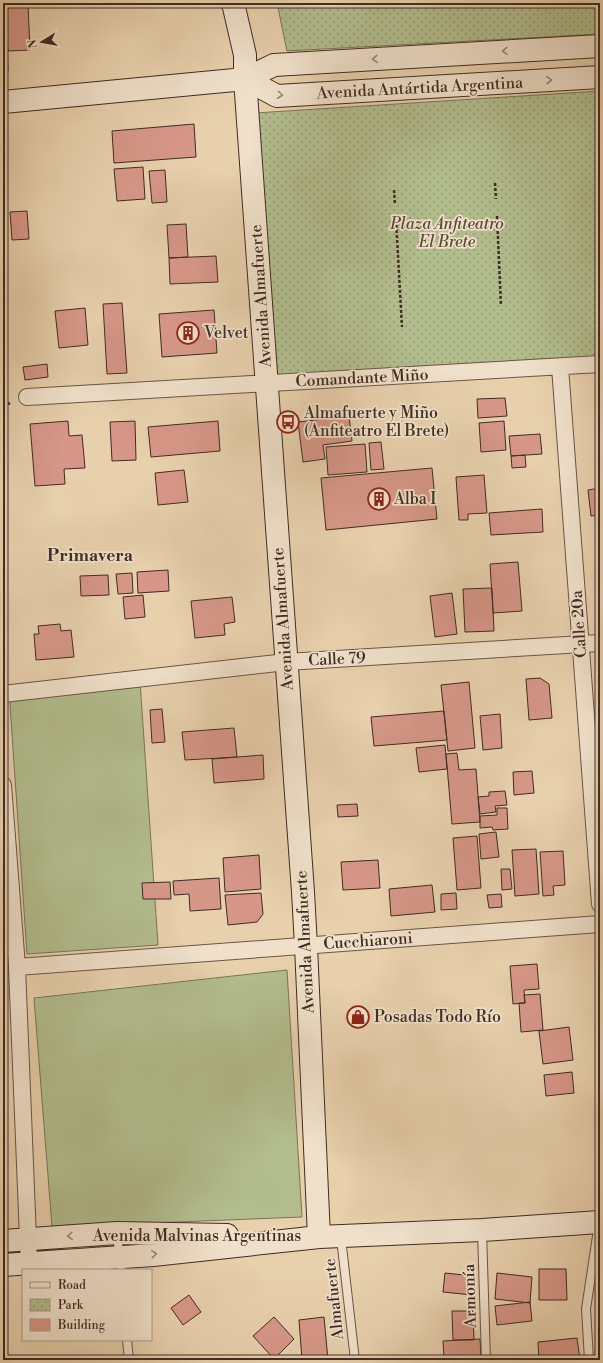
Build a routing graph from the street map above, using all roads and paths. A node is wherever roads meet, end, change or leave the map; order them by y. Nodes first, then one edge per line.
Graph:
1 (233, 3) edge
2 (600, 46) edge
3 (600, 77) edge
4 (245, 79) junction
5 (3, 102) edge
6 (495, 183) dead end
7 (394, 190) dead end
8 (496, 199) dead end
9 (395, 205) dead end
10 (497, 216) dead end
11 (396, 220) dead end
12 (501, 306) dead end
13 (402, 327) dead end
14 (600, 364) edge
15 (560, 367) junction
16 (267, 383) junction
17 (27, 397) dead end
18 (600, 643) edge
19 (580, 644) junction
20 (286, 662) junction
21 (3, 694) edge
22 (3, 785) edge
23 (600, 904) edge
24 (600, 924) edge
25 (9, 944) edge
26 (306, 946) junction
27 (17, 968) junction
28 (599, 1222) edge
29 (482, 1230) junction
30 (117, 1233) junction
31 (341, 1236) junction
32 (319, 1237) junction
33 (28, 1240) junction
34 (3, 1241) edge
35 (29, 1263) junction
36 (120, 1264) edge
37 (3, 1265) edge
38 (127, 1341) edge
39 (129, 1360) edge
40 (355, 1360) edge
41 (486, 1360) edge
42 (589, 1360) edge

1 - 4 main road, Avenida Almafuerte
2 -> 4 main road, Avenida Antártida Argentina
4 -> 3 main road, Avenida Antártida Argentina
4 - 5 main road, Avenida Antártida Argentina
4 - 16 main road, Avenida Almafuerte
6 - 8 path
7 - 9 path
10 - 12 path
11 - 13 path
14 - 15 street, Comandante Miño
15 - 16 street, Comandante Miño
15 - 19 street, Calle 20a
16 - 17 street, Comandante Miño
16 - 20 main road, Avenida Almafuerte
18 - 19 street, Calle 79
19 - 20 street, Calle 79
19 - 23 street, Calle 20a
20 - 21 street, Calle 79
20 - 26 main road, Avenida Almafuerte
22 - 25 street
24 - 26 street, Cucchiaroni
25 - 27 street
26 - 27 street, Cucchiaroni
26 - 32 main road, Avenida Almafuerte
27 - 33 street
28 - 29 main road, Avenida Malvinas Argentinas
28 - 42 lane
29 - 31 main road, Avenida Malvinas Argentinas
29 - 41 lane, Armonía
30 - 32 main road, Avenida Malvinas Argentinas
30 -> 33 main road, Avenida Malvinas Argentinas
30 - 36 lane
31 - 32 main road, Avenida Malvinas Argentinas
31 - 40 lane, Almafuerte
36 -> 32 main road, Avenida Malvinas Argentinas
33 - 34 main road, Avenida Malvinas Argentinas
33 - 35 street
35 - 36 main road, Avenida Malvinas Argentinas
35 - 37 main road, Avenida Malvinas Argentinas
38 - 39 lane

